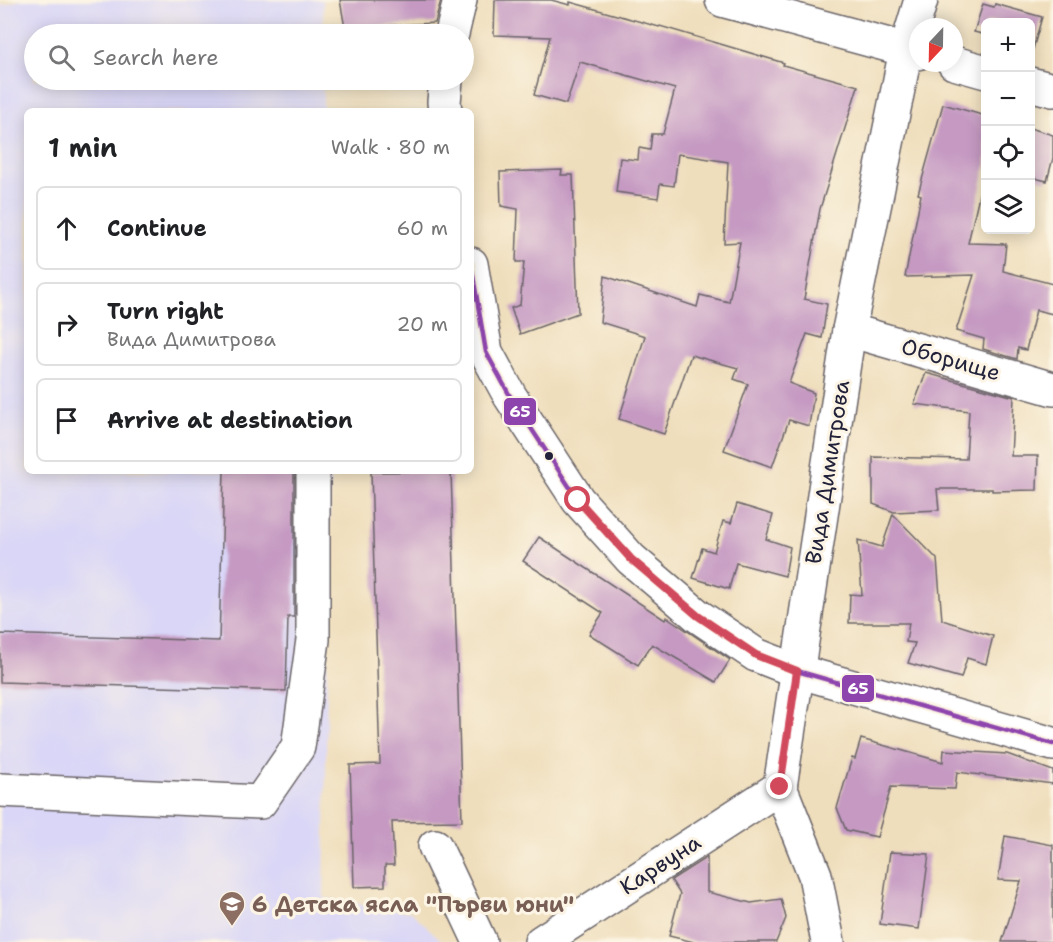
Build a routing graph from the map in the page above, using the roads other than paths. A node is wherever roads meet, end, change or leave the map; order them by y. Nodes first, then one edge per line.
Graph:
1 (460, 0) edge
2 (722, 0) edge
3 (921, 0) edge
4 (918, 18) edge
5 (454, 24) edge
6 (909, 50) edge
7 (909, 64) edge
8 (963, 66) edge
9 (981, 71) edge
10 (1035, 85) edge
11 (445, 90) edge
12 (1053, 90) edge
13 (445, 108) edge
14 (474, 297) edge
15 (849, 330) junction
16 (479, 352) edge
17 (1053, 389) edge
18 (313, 474) edge
19 (797, 671) junction
20 (1053, 744) edge
21 (780, 787) junction
22 (0, 790) edge
23 (435, 846) dead end
24 (480, 942) edge
25 (541, 942) edge
26 (828, 942) edge

1 - 5 street
2 - 6 street
3 - 4 street, Вида Димитрова
7 - 15 street, Вида Димитрова
8 - 9 street
10 - 12 street
11 - 13 street
14 - 16 street
15 - 17 street, Оборище
15 - 19 street, Вида Димитрова
16 - 19 street
18 - 22 street
19 - 20 street
19 - 21 street, Вида Димитрова
21 - 25 street, Карвуна
21 - 26 street
23 - 24 street

